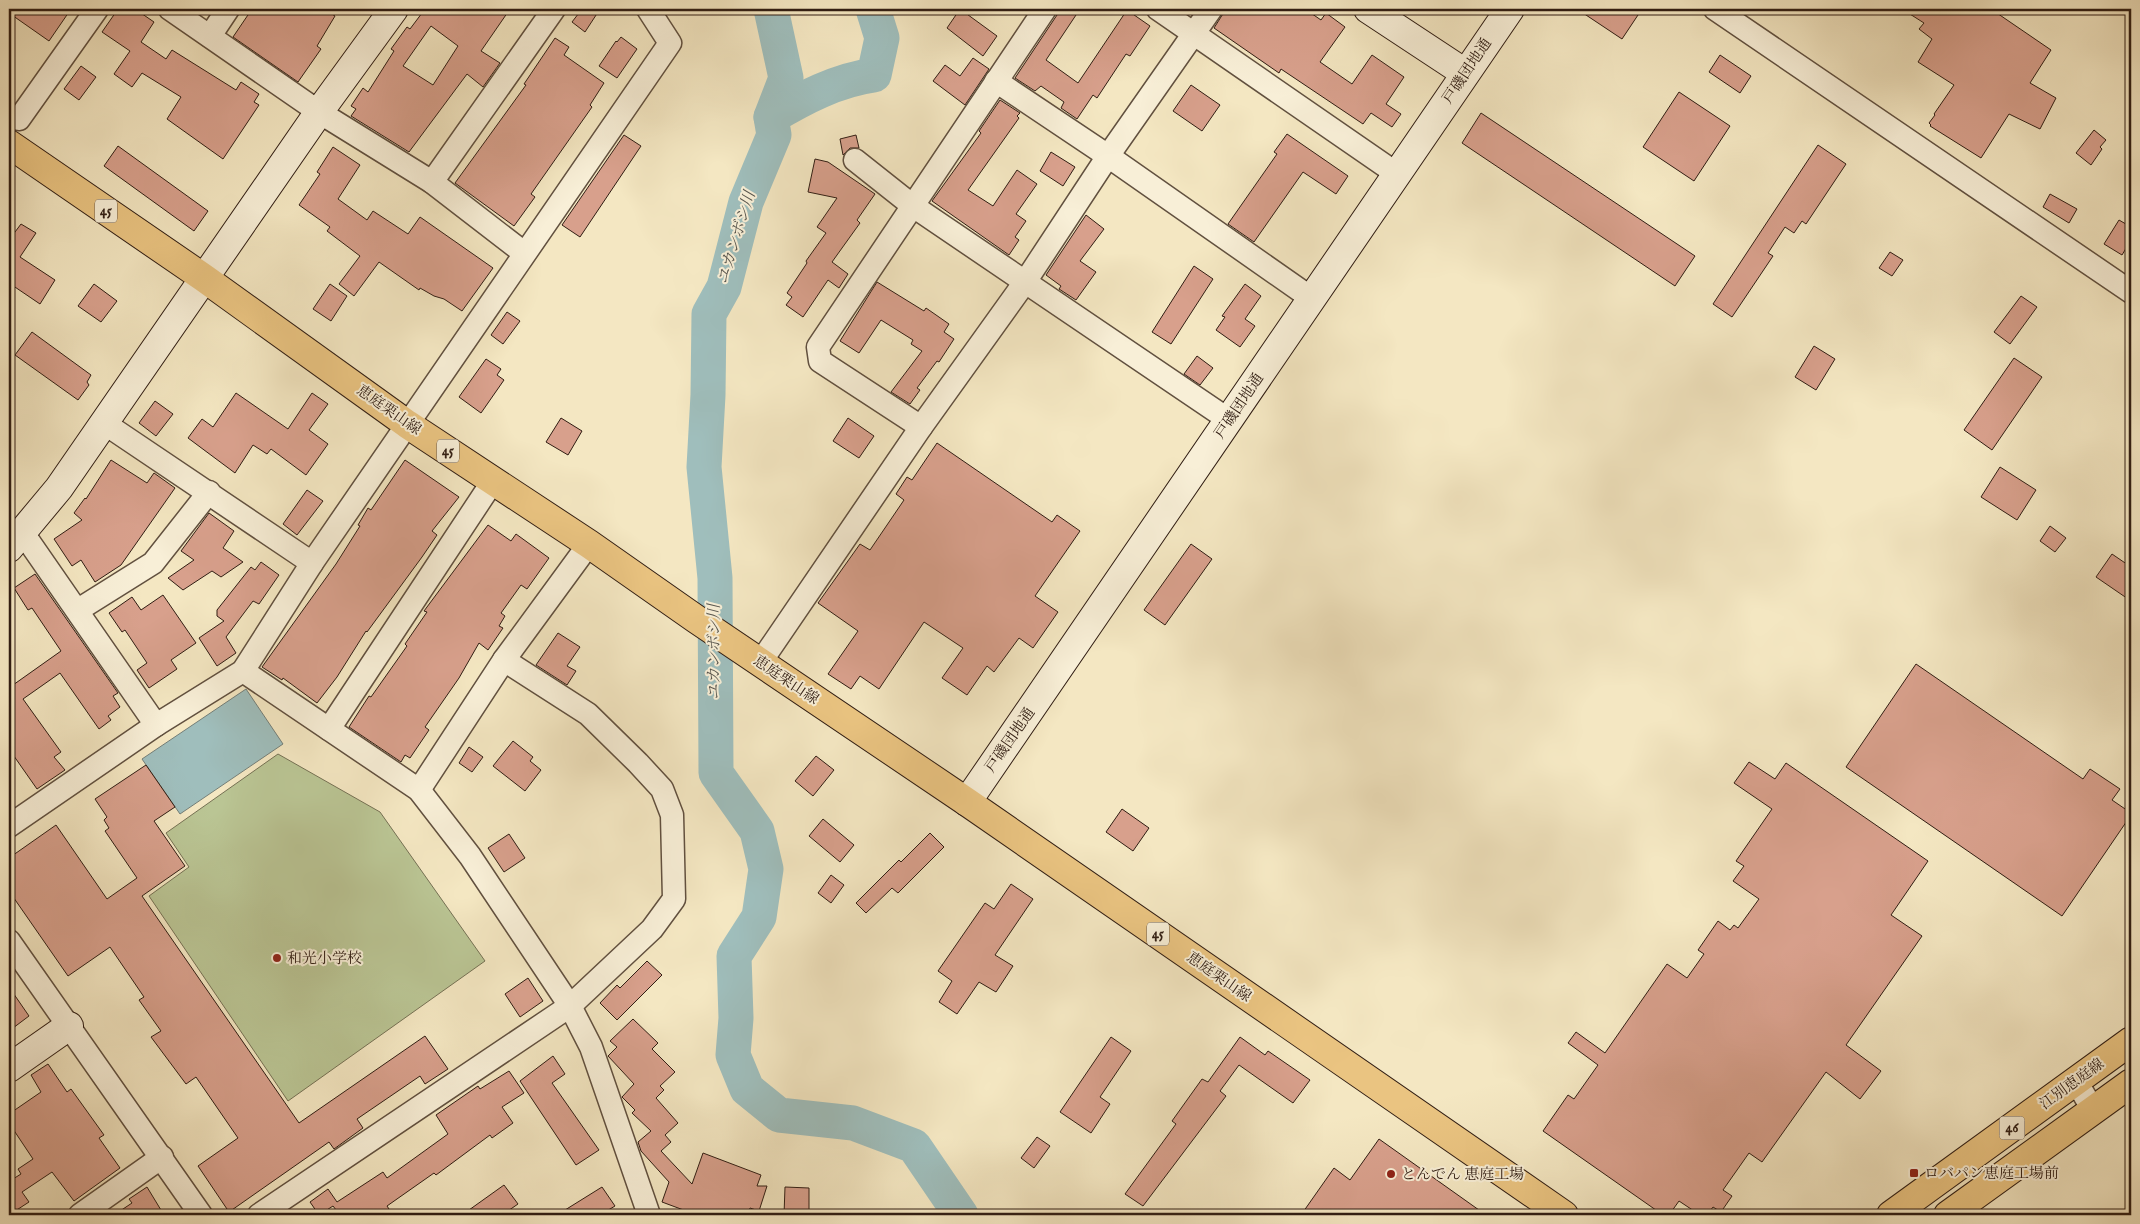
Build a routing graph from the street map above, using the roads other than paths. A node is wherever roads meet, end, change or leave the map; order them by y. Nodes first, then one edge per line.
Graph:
1 (97, 9) edge
2 (170, 9) edge
3 (228, 9) edge
4 (394, 9) edge
5 (554, 9) edge
6 (648, 9) edge
7 (1045, 9) edge
8 (1158, 9) edge
9 (1211, 9) edge
10 (1368, 9) edge
11 (1510, 9) edge
12 (1715, 9) edge
13 (1195, 33) junction
14 (210, 36) junction
15 (1464, 73) junction
16 (996, 81) junction
17 (319, 112) junction
18 (19, 119) dead end
19 (9, 144) edge
20 (1108, 156) junction
21 (855, 160) dead end
22 (1397, 174) junction
23 (432, 182) junction
24 (913, 206) junction
25 (524, 253) junction
26 (204, 278) junction
27 (1025, 282) junction
28 (2131, 292) edge
29 (1312, 298) junction
30 (1229, 420) junction
31 (104, 423) junction
32 (407, 424) junction
33 (920, 427) junction
34 (493, 481) junction
35 (209, 492) junction
36 (16, 540) edge
37 (589, 544) junction
38 (312, 563) junction
39 (78, 610) junction
40 (755, 659) junction
41 (504, 660) junction
42 (243, 671) junction
43 (156, 725) junction
44 (329, 729) junction
45 (419, 790) junction
46 (967, 802) junction
47 (9, 826) edge
48 (9, 941) edge
49 (570, 1006) junction
50 (69, 1026) junction
51 (2131, 1041) edge
52 (9, 1068) edge
53 (2076, 1081) junction
54 (2131, 1083) edge
55 (2094, 1110) junction
56 (162, 1157) junction
57 (649, 1214) edge
58 (80, 1215) edge
59 (201, 1215) edge
60 (259, 1215) edge
61 (1564, 1215) edge
62 (1892, 1215) edge
63 (1948, 1215) edge

1 - 18 street
2 - 14 street
3 - 14 street
4 - 17 street
5 - 23 street
6 - 25 street
7 - 16 street
8 - 13 street
9 - 13 street
10 - 15 street
11 - 15 street, 戸磯団地通
12 - 28 street
13 - 20 street
13 - 22 street
14 - 17 street
15 - 22 street, 戸磯団地通
16 - 20 street
16 - 24 street
17 - 23 street
17 - 26 street
19 - 26 main road, 恵庭栗山線 / 45
20 - 27 street
20 - 29 street
21 - 24 street
22 - 29 street, 戸磯団地通
23 - 25 street
24 - 27 street
24 - 33 street
25 - 32 street
26 - 31 street
26 - 32 main road, 恵庭栗山線 / 45
27 - 30 street
27 - 33 street
29 - 30 street, 戸磯団地通
30 - 46 street, 戸磯団地通
31 - 35 street
31 - 36 street
32 - 34 main road, 恵庭栗山線 / 45
32 - 38 street
33 - 40 street
34 - 37 main road, 恵庭栗山線 / 45
34 - 44 street
35 - 38 street
35 - 39 street
36 - 39 street
37 - 40 main road, 恵庭栗山線 / 45
37 - 41 street
38 - 42 street
39 - 43 street
40 - 46 main road, 恵庭栗山線 / 45
41 - 45 street
41 - 49 street
42 - 43 street
42 - 44 street
43 - 47 street
44 - 45 street
45 - 49 street
46 - 61 main road, 恵庭栗山線 / 45
48 - 50 street
49 - 57 street
49 - 60 street
50 - 52 street
50 - 56 street
51 - 53 main road, 江別恵庭線 / 46
53 - 55 street
53 - 62 main road, 江別恵庭線 / 46
54 - 55 main road, 46
55 - 63 main road, 46
56 - 58 street
56 - 59 street

